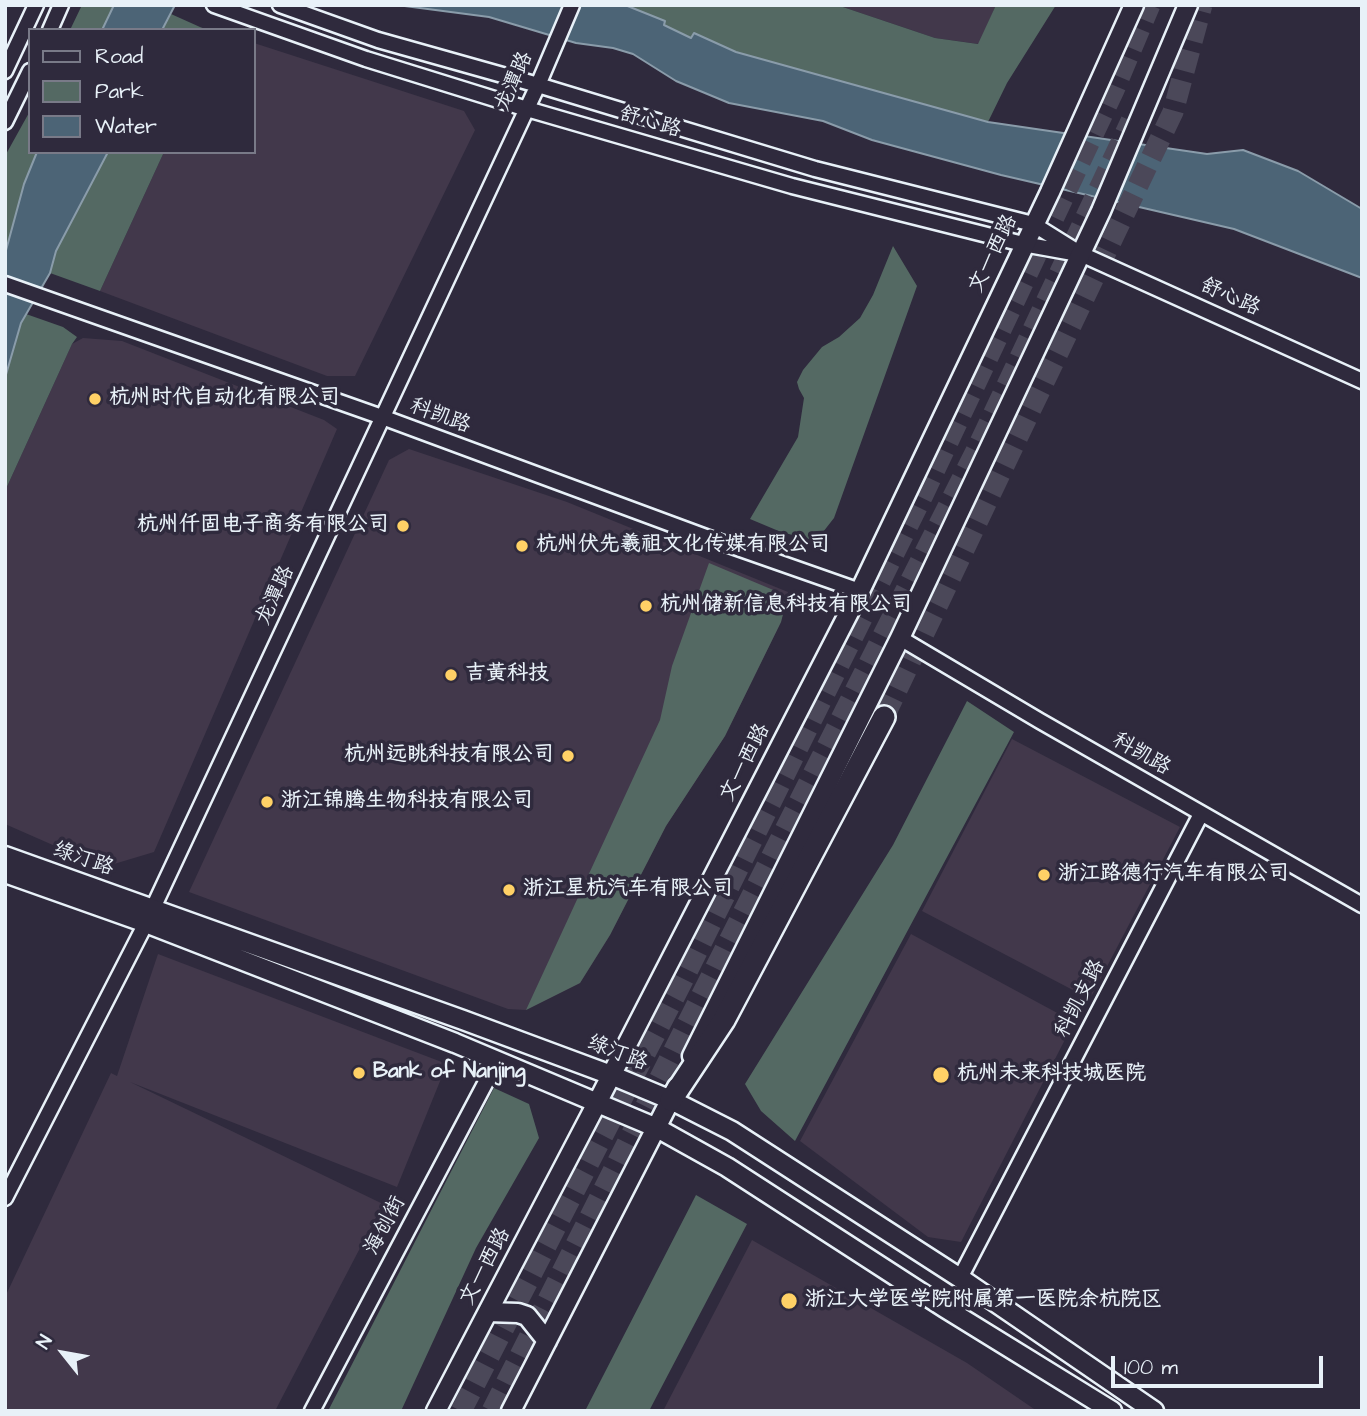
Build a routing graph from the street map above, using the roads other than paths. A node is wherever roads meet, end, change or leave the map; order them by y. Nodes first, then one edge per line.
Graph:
1 (36, 5) edge
2 (61, 5) edge
3 (215, 5) edge
4 (280, 5) edge
5 (572, 5) edge
6 (1134, 5) edge
7 (1188, 5) edge
8 (51, 28) edge
9 (5, 71) edge
10 (28, 75) edge
11 (538, 85) junction
12 (527, 109) junction
13 (5, 122) edge
14 (1033, 224) junction
15 (1023, 244) junction
16 (1081, 254) junction
17 (5, 284) edge
18 (1362, 381) edge
19 (382, 417) junction
20 (860, 591) junction
21 (900, 638) junction
22 (884, 717) tunnel mouth
23 (1201, 814) junction
24 (5, 856) edge
25 (5, 873) edge
26 (1362, 905) edge
27 (149, 915) junction
28 (497, 1061) junction
29 (611, 1075) junction
30 (671, 1100) junction
31 (597, 1103) junction
32 (657, 1128) junction
33 (5, 1199) edge
34 (960, 1278) junction
35 (488, 1312) junction
36 (547, 1341) junction
37 (312, 1411) edge
38 (436, 1411) edge
39 (511, 1411) edge
40 (1112, 1411) edge
41 (1154, 1411) edge

1 - 9 street
2 - 8 street
3 - 12 street, 舒心路
4 - 11 street, 舒心路
5 - 11 street, 龙潭路
6 - 14 main road, 文一西路
7 - 16 main road
10 - 13 street
11 - 12 street, 龙潭路
11 - 14 street, 舒心路
12 - 15 street, 舒心路
12 - 19 street, 龙潭路
14 - 15 main road, 文一西路
14 - 16 street, 舒心路
15 - 16 street, 舒心路
15 - 20 main road, 文一西路
16 - 18 street, 舒心路
16 - 21 main road
17 - 19 street, 科凯路
19 - 20 street, 科凯路
19 - 27 street, 龙潭路
20 - 29 main road, 文一西路
21 - 23 street, 科凯路
21 - 30 main road
22 - 30 highway
23 - 26 street, 科凯路
23 - 34 street, 科凯支路
24 - 27 main road, 绿汀路
25 - 27 main road, 绿汀路
27 - 28 main road, 绿汀路
27 - 29 main road, 绿汀路
27 - 33 street, 龙潭路
28 - 31 main road, 绿汀路
28 - 37 street, 海创街
29 - 30 main road, 绿汀路
29 - 31 main road, 文一西路
30 - 32 main road
30 - 34 main road, 绿汀路
31 - 32 main road, 绿汀路
31 - 35 main road, 文一西路
32 - 36 main road
32 - 40 main road, 绿汀路
34 - 41 main road, 绿汀路
35 - 36 main road
35 - 38 main road, 文一西路
36 - 39 main road

